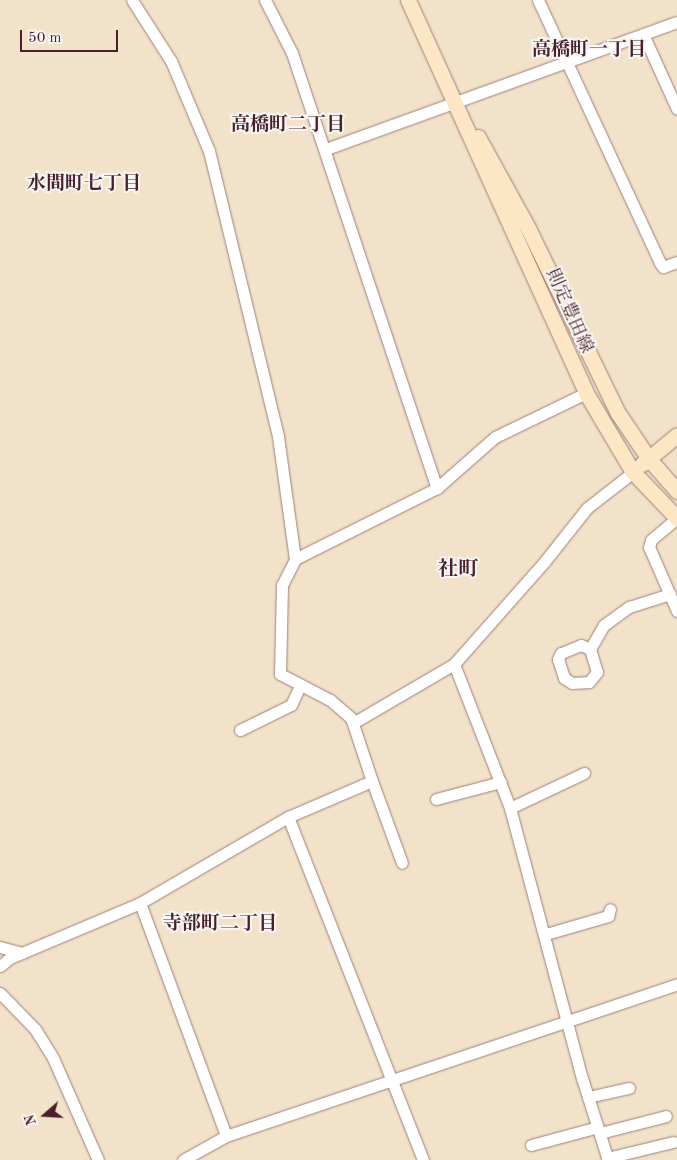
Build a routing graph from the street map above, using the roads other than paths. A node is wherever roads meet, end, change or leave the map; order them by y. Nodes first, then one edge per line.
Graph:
1 (132, 0) edge
2 (265, 0) edge
3 (408, 0) edge
4 (538, 0) edge
5 (677, 22) edge
6 (643, 34) junction
7 (566, 61) junction
8 (454, 103) junction
9 (677, 110) edge
10 (326, 149) junction
11 (677, 262) edge
12 (586, 393) junction
13 (677, 434) edge
14 (649, 459) junction
15 (633, 472) junction
16 (437, 488) junction
17 (677, 491) edge
18 (677, 518) edge
19 (295, 559) junction
20 (670, 594) junction
21 (677, 611) edge
22 (590, 649) dead end
23 (454, 664) junction
24 (300, 686) junction
25 (354, 723) junction
26 (240, 730) dead end
27 (584, 773) dead end
28 (372, 781) junction
29 (501, 782) junction
30 (436, 799) dead end
31 (510, 808) junction
32 (288, 818) junction
33 (402, 863) dead end
34 (140, 902) junction
35 (610, 909) dead end
36 (546, 934) junction
37 (0, 947) edge
38 (22, 953) junction
39 (0, 966) edge
40 (677, 984) edge
41 (0, 993) edge
42 (567, 1019) junction
43 (393, 1082) junction
44 (629, 1088) dead end
45 (588, 1097) junction
46 (666, 1116) dead end
47 (599, 1130) junction
48 (226, 1136) junction
49 (673, 1142) dead end
50 (531, 1145) dead end
51 (608, 1159) edge
52 (98, 1160) edge
53 (183, 1160) edge
54 (423, 1160) edge

1 - 19 street
2 - 10 street
3 - 8 main road, 則定豊田線
4 - 7 street
5 - 6 street
6 - 7 street
6 - 9 street
7 - 8 street
7 - 11 street
8 - 10 street
8 - 12 main road, 則定豊田線
8 - 14 main road, 則定豊田線
10 - 16 street
12 - 15 main road, 則定豊田線
12 - 16 street
13 - 14 main road
14 - 15 main road
14 - 17 main road, 則定豊田線
15 - 18 main road, 則定豊田線
15 - 23 street
16 - 19 street
18 - 20 street
19 - 24 street
20 - 21 street
20 - 22 street
23 - 25 street
23 - 29 street
24 - 25 street
24 - 26 street
25 - 28 street
27 - 31 street
28 - 32 street
28 - 33 street
29 - 30 street
29 - 31 street
31 - 36 street
32 - 34 street
32 - 43 street
34 - 38 street
34 - 48 street
35 - 36 street
36 - 42 street
37 - 38 street
38 - 39 street
40 - 42 street
41 - 52 street
42 - 43 street
42 - 45 street
43 - 48 street
43 - 54 street
44 - 45 street
45 - 47 street
46 - 47 street
47 - 50 street
47 - 51 street
48 - 53 street
49 - 51 street

